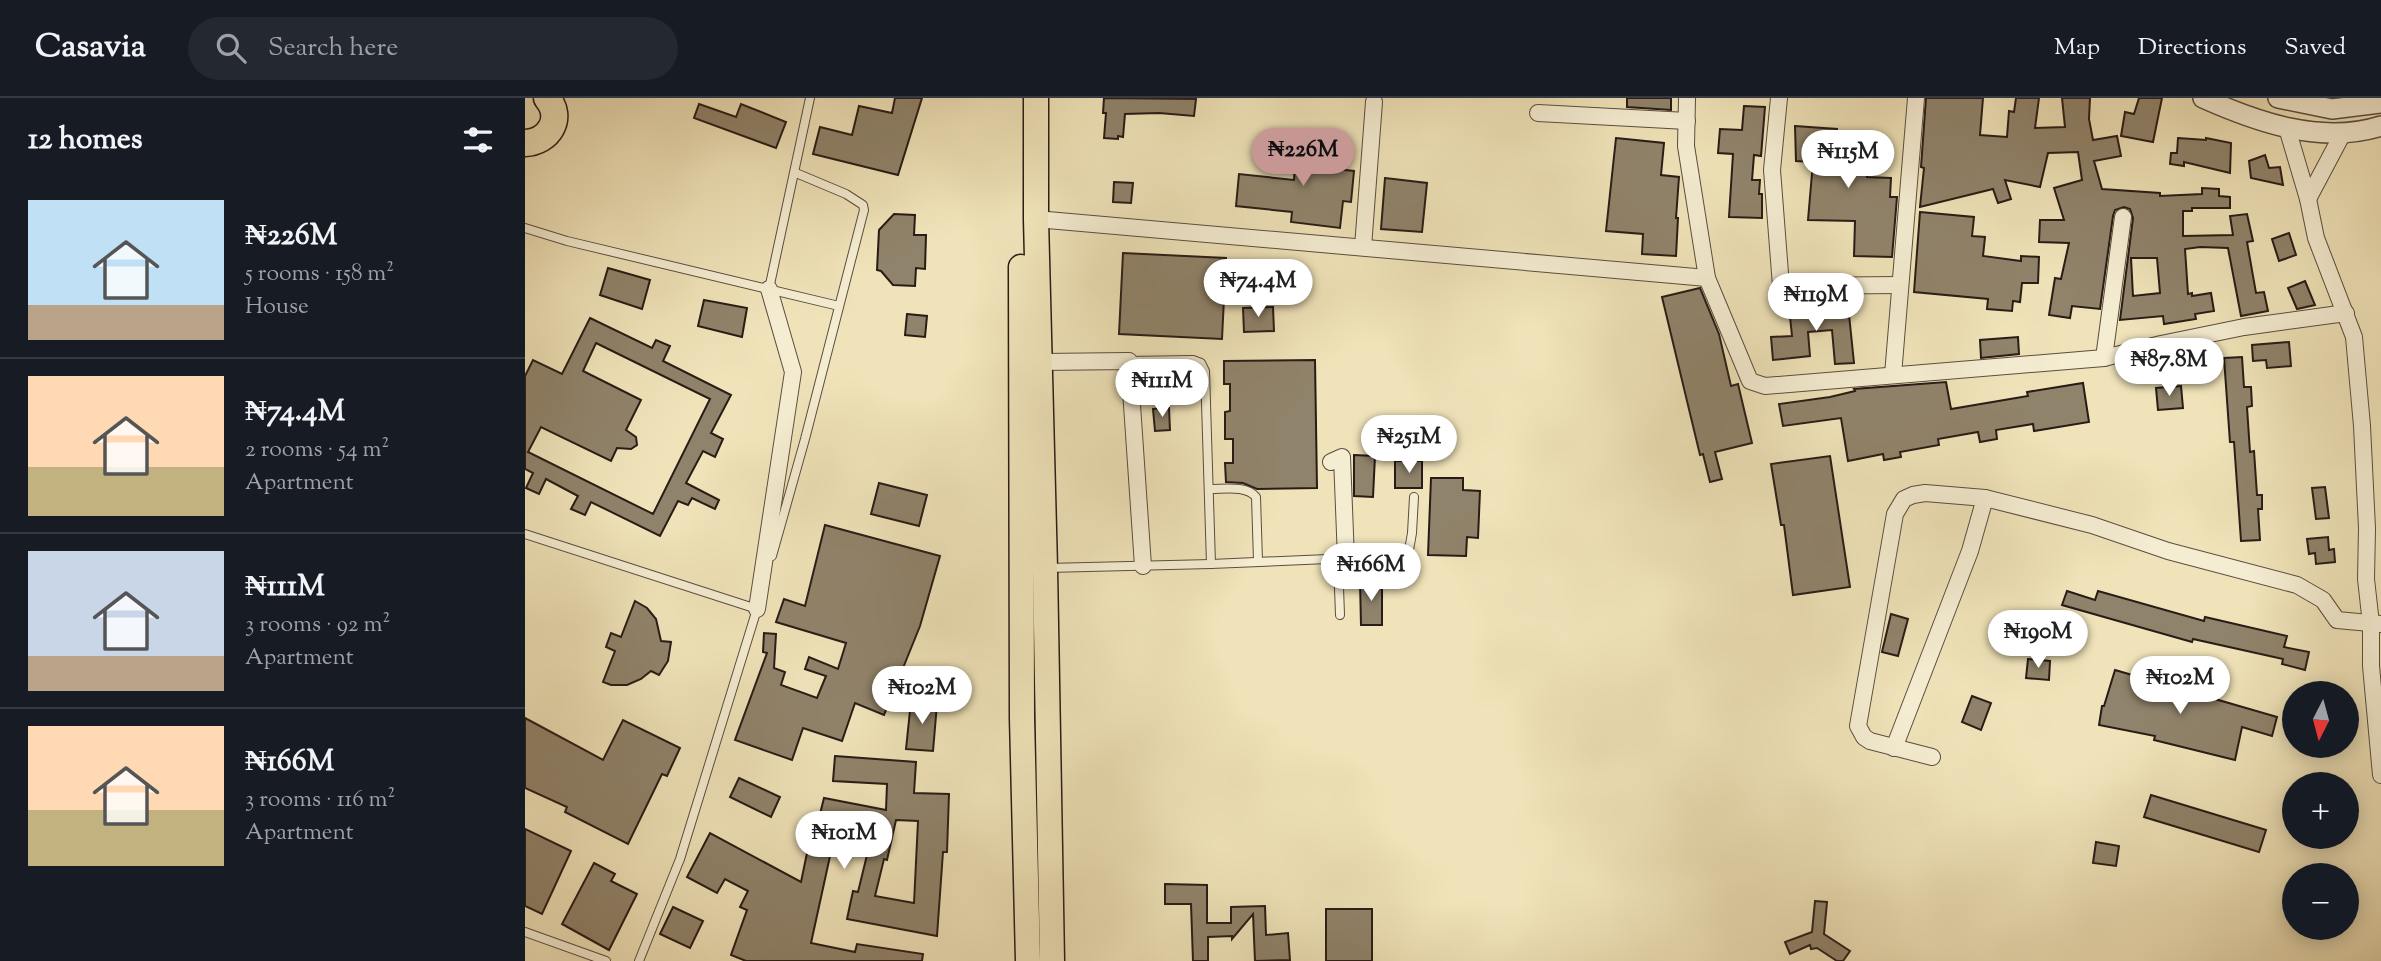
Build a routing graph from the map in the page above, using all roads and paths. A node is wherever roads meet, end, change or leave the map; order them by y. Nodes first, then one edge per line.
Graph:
1 (810, 98) edge
2 (1021, 98) edge
3 (1037, 98) edge
4 (1687, 98) edge
5 (1779, 98) edge
6 (1916, 98) edge
7 (2203, 98) edge
8 (2278, 98) edge
9 (550, 100) edge
10 (1374, 102) dead end
11 (2381, 103) edge
12 (1538, 113) dead end
13 (1687, 121) junction
14 (2381, 127) edge
15 (2287, 128) junction
16 (2343, 133) junction
17 (525, 143) edge
18 (796, 173) junction
19 (2308, 199) junction
20 (2123, 217) dead end
21 (1036, 219) junction
22 (525, 229) edge
23 (1363, 247) junction
24 (1707, 278) junction
25 (1900, 285) junction
26 (769, 289) junction
27 (839, 306) junction
28 (2346, 313) junction
29 (2104, 358) junction
30 (1129, 361) junction
31 (1041, 362) junction
32 (1893, 375) junction
33 (1331, 462) dead end
34 (1210, 489) junction
35 (1414, 497) dead end
36 (1985, 498) junction
37 (2374, 528) edge
38 (525, 534) edge
39 (1342, 560) junction
40 (1258, 561) junction
41 (1211, 564) junction
42 (1143, 566) junction
43 (1045, 568) junction
44 (757, 609) junction
45 (1340, 615) dead end
46 (2376, 624) edge
47 (1894, 748) junction
48 (1932, 757) dead end
49 (2381, 775) edge
50 (525, 932) edge
51 (606, 961) edge
52 (639, 961) edge
53 (1028, 961) edge
54 (1052, 961) edge

1 - 18 lane
2 - 53 main road
3 - 21 main road
4 - 13 street
5 - 25 street
6 - 25 street
7 - 15 street
8 - 11 street
9 - 17 highway
10 - 23 street
12 - 13 street
13 - 24 street
14 - 16 street
15 - 16 street
15 - 19 street
16 - 19 street
18 - 26 lane
18 - 27 lane
19 - 28 street
20 - 29 street
21 - 23 street
21 - 31 main road
22 - 26 lane
23 - 24 street
24 - 32 street
25 - 32 street
26 - 27 lane
26 - 44 street
27 - 44 lane
28 - 29 street
28 - 37 street
29 - 32 street
30 - 31 street
30 - 34 lane
30 - 42 street
31 - 43 main road
33 - 39 street
34 - 40 lane
34 - 41 lane
35 - 39 lane
36 - 46 street
36 - 47 street
36 - 47 street
37 - 46 street
38 - 44 lane
39 - 40 lane
39 - 45 lane
40 - 41 lane
41 - 42 lane
42 - 43 lane
43 - 54 main road
44 - 52 lane
46 - 49 street
47 - 48 street
50 - 51 lane

